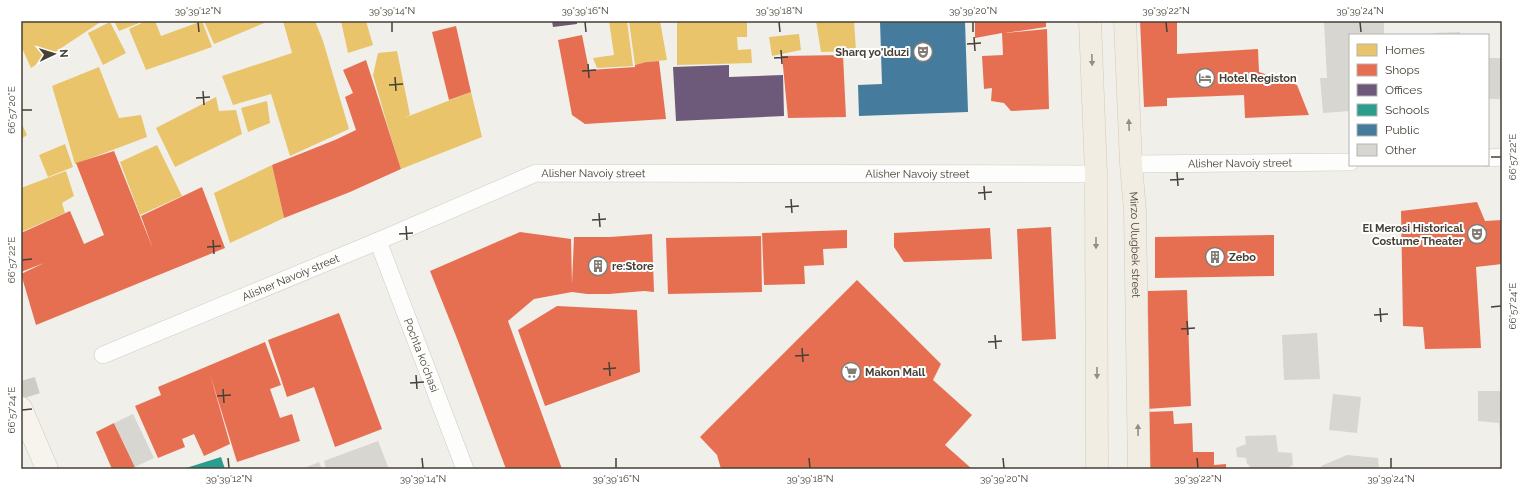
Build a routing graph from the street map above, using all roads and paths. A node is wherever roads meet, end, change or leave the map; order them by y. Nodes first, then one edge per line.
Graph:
1 (1090, 21) edge
2 (1125, 21) edge
3 (1502, 157) edge
4 (1489, 158) edge
5 (1349, 162) edge
6 (1131, 164) junction
7 (1096, 174) junction
8 (378, 241) junction
9 (103, 355) dead end
10 (21, 408) edge
11 (47, 469) edge
12 (465, 469) edge
13 (1097, 469) edge
14 (1139, 469) edge

1 -> 7 main road
6 -> 2 main road, Mirzo Ulugbek street
3 - 4 street
5 - 6 street, Alisher Navoiy street
14 -> 6 main road, Mirzo Ulugbek street
7 - 8 street, Alisher Navoiy street
7 -> 13 main road
8 - 9 street, Alisher Navoiy street
8 - 12 street, Pochta ko'chasi
10 - 11 main road

